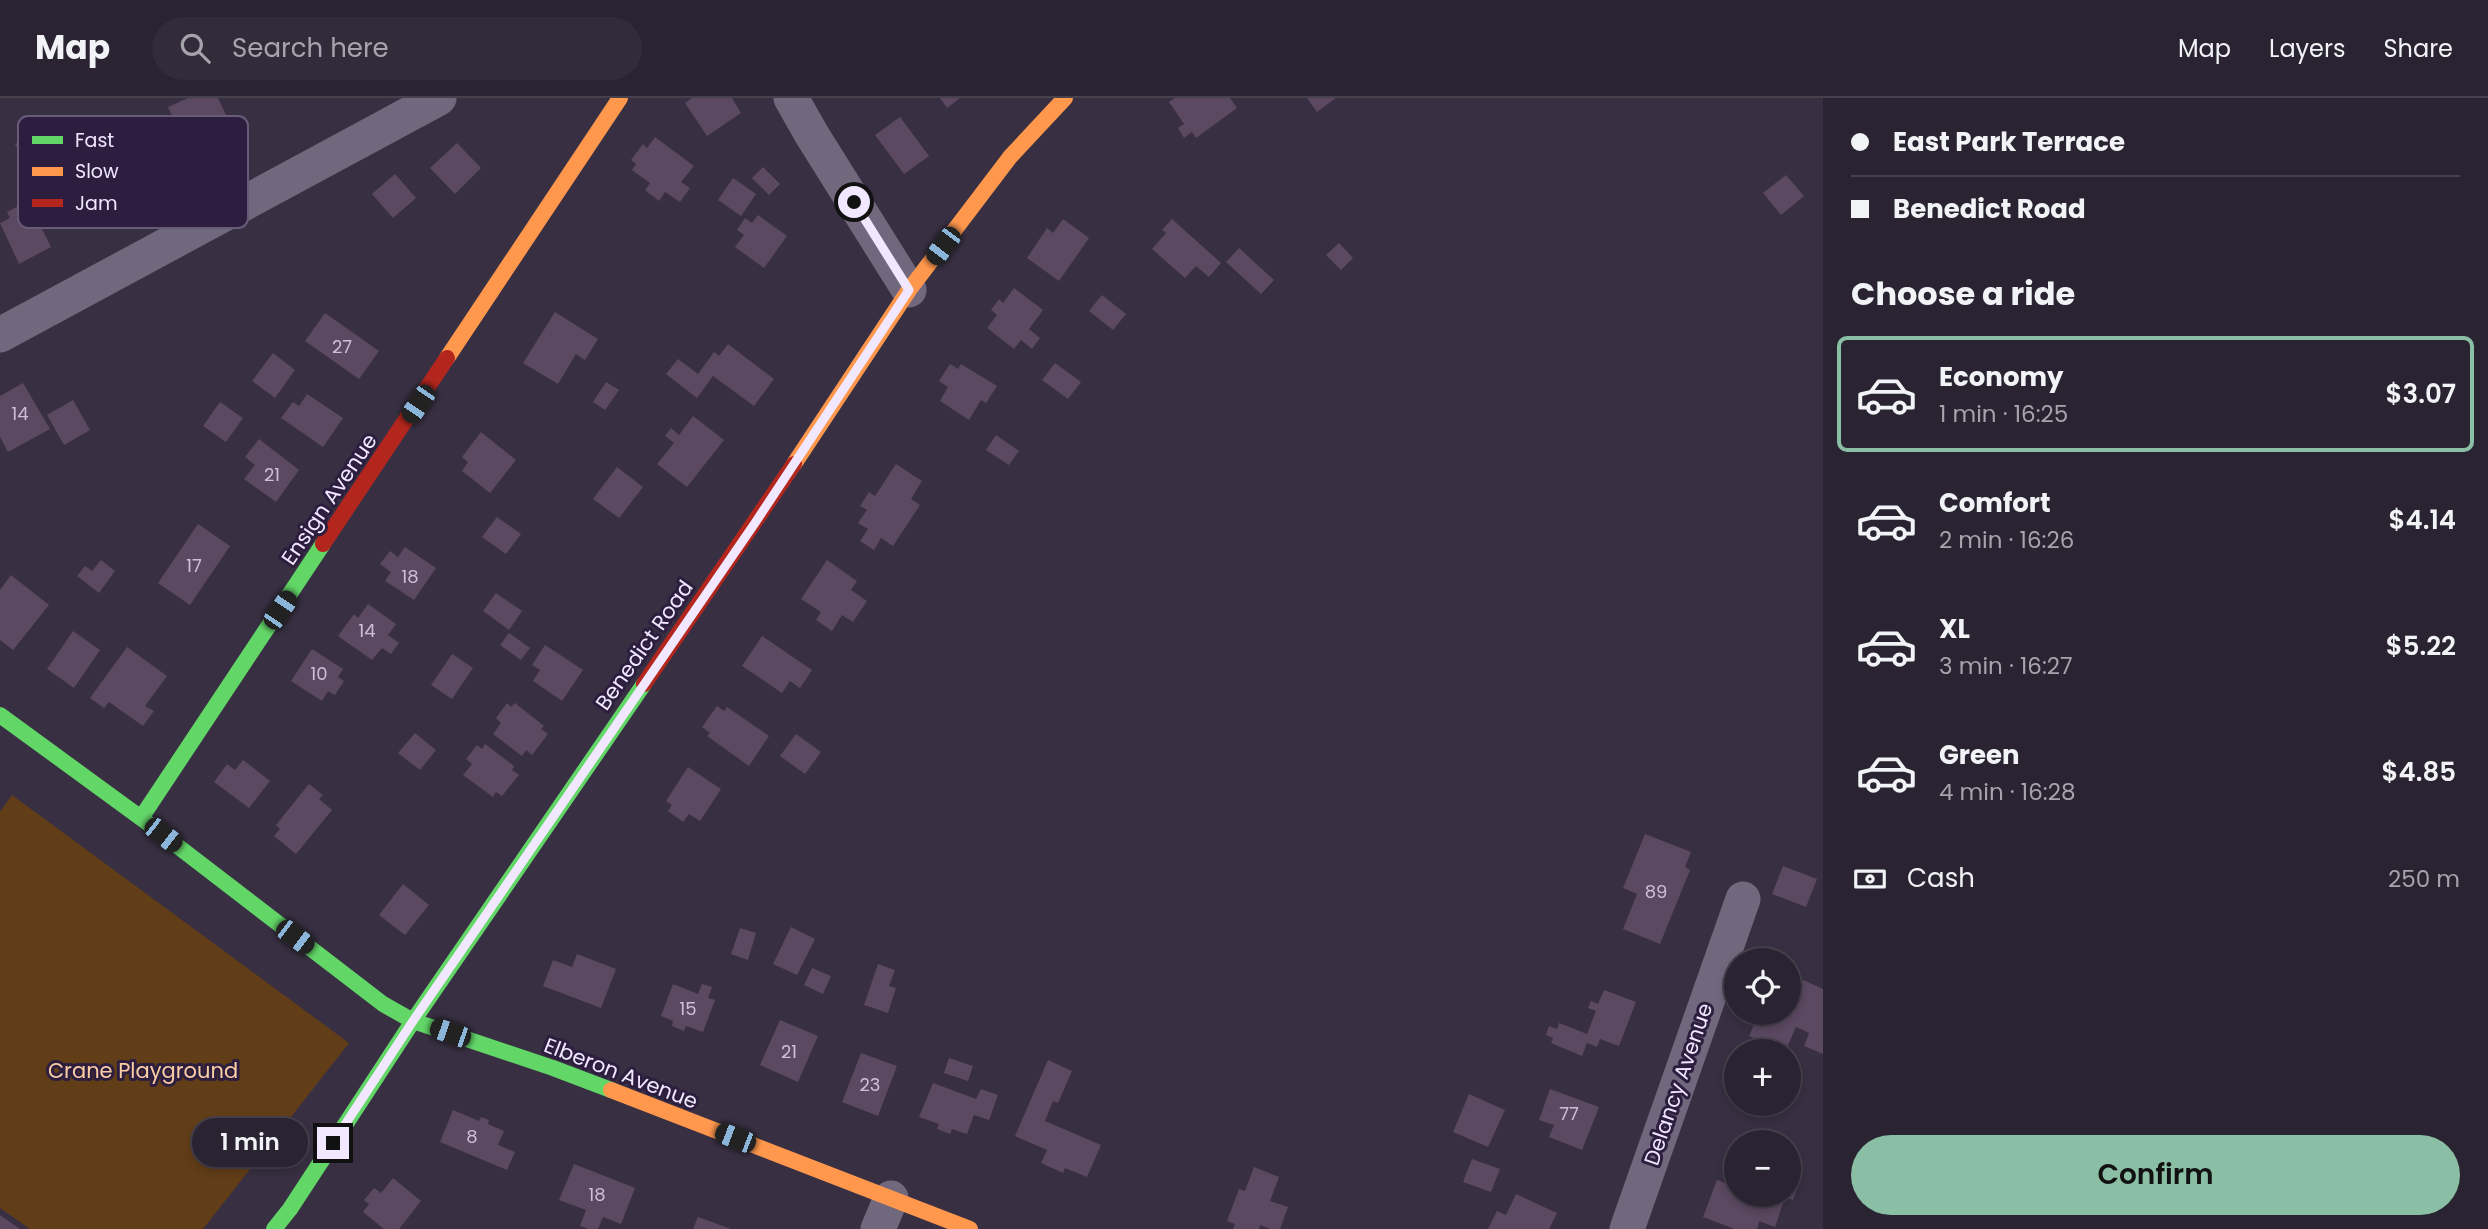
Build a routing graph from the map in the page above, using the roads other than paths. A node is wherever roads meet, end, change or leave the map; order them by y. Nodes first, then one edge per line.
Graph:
1 (439, 98) edge
2 (620, 98) edge
3 (791, 98) edge
4 (1065, 98) edge
5 (248, 201) edge
6 (198, 228) edge
7 (909, 290) junction
8 (0, 335) edge
9 (2, 720) edge
10 (141, 818) junction
11 (1743, 899) dead end
12 (413, 1021) junction
13 (884, 1214) edge
14 (925, 1221) edge
15 (274, 1229) edge
16 (970, 1229) edge
17 (1627, 1229) edge

1 - 5 street
2 - 10 street, Ensign Avenue
3 - 7 street
4 - 7 street, Benedict Road
6 - 8 street
7 - 12 street, Benedict Road
9 - 10 street, Elberon Avenue
10 - 12 street, Elberon Avenue
11 - 17 street, Delancy Avenue
12 - 13 street, Elberon Avenue
12 - 15 street, Benedict Road
13 - 14 street, Elberon Avenue
14 - 16 street, Elberon Avenue

